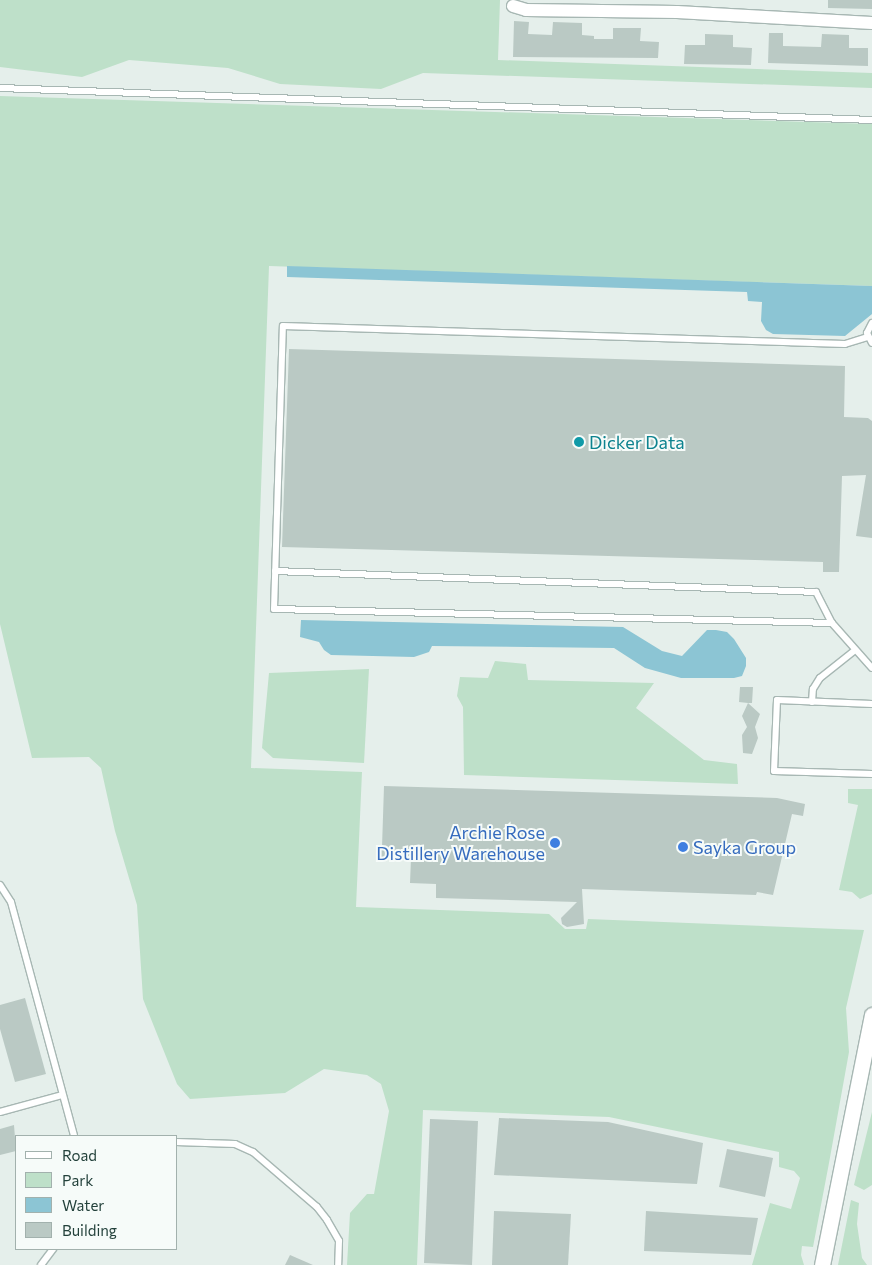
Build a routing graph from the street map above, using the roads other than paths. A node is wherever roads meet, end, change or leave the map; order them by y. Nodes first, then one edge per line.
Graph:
1 (513, 6) dead end
2 (677, 6) edge
3 (872, 23) edge
4 (0, 88) edge
5 (872, 120) edge
6 (872, 322) edge
7 (870, 340) edge
8 (275, 571) junction
9 (832, 623) junction
10 (854, 651) junction
11 (872, 668) edge
12 (812, 702) junction
13 (872, 704) edge
14 (872, 774) edge
15 (0, 885) edge
16 (872, 1015) edge
17 (62, 1095) junction
18 (0, 1112) edge
19 (74, 1135) edge
20 (178, 1142) edge
21 (52, 1250) edge
22 (41, 1265) edge
23 (338, 1265) edge
24 (822, 1265) edge

1 - 2 street
2 - 3 street
4 - 5 lane
6 - 7 lane
7 - 8 lane
8 - 9 lane
8 - 9 lane
9 - 10 lane
10 - 11 lane
10 - 12 lane
12 - 13 lane
12 - 14 lane
15 - 17 lane
16 - 24 main road
17 - 18 lane
17 - 19 lane
20 - 23 lane
21 - 22 lane

